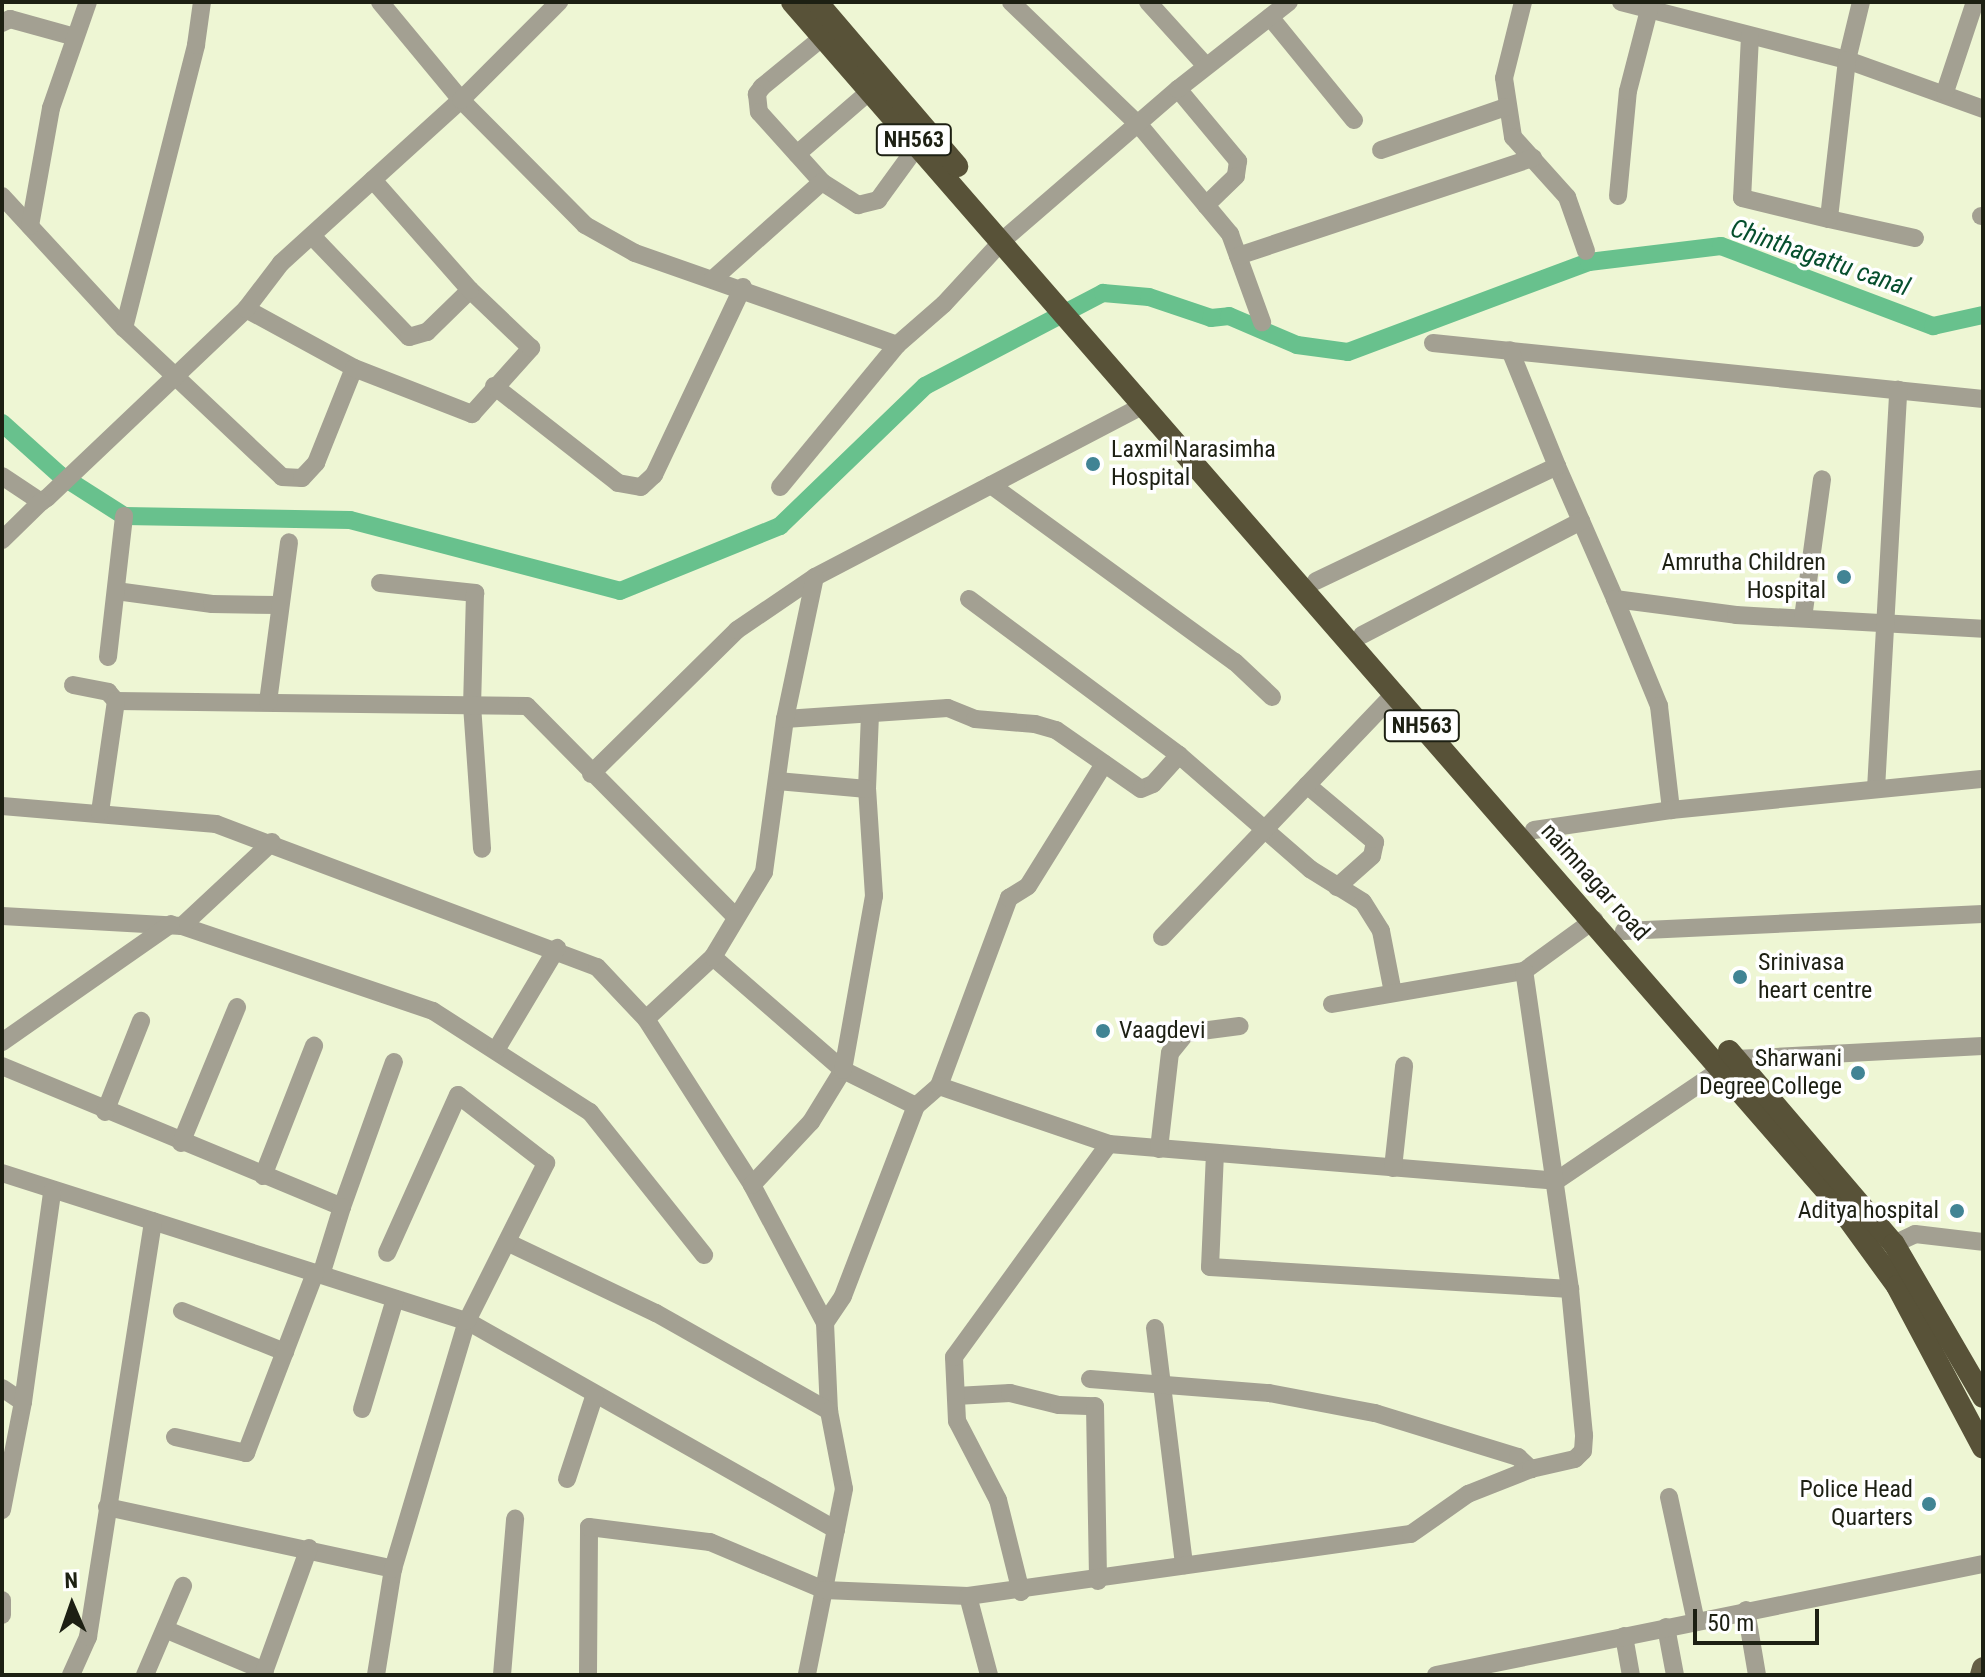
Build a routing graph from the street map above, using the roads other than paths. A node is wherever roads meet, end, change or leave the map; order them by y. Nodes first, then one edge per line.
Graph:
1 (88, 2) edge
2 (202, 2) edge
3 (380, 2) edge
4 (559, 2) edge
5 (792, 2) edge
6 (817, 2) edge
7 (1011, 2) edge
8 (1148, 2) edge
9 (1289, 2) edge
10 (1523, 2) edge
11 (1621, 2) edge
12 (1861, 2) edge
13 (1975, 2) edge
14 (1649, 10) junction
15 (1270, 17) junction
16 (2, 23) edge
17 (1750, 36) junction
18 (75, 37) junction
19 (823, 37) junction
20 (1847, 60) junction
21 (1206, 66) junction
22 (1178, 89) junction
23 (870, 91) junction
24 (1945, 92) junction
25 (461, 100) junction
26 (1506, 107) junction
27 (1983, 109) edge
28 (1354, 120) dead end
29 (1140, 126) junction
30 (918, 145) junction
31 (1381, 150) dead end
32 (797, 154) junction
33 (1533, 158) junction
34 (373, 180) junction
35 (822, 182) junction
36 (2, 196) edge
37 (1618, 196) dead end
38 (1206, 205) junction
39 (1829, 219) junction
40 (30, 226) junction
41 (312, 236) junction
42 (1008, 237) junction
43 (1915, 238) dead end
44 (1586, 251) dead end
45 (1238, 256) junction
46 (713, 279) junction
47 (743, 287) junction
48 (470, 290) junction
49 (246, 309) junction
50 (1262, 322) dead end
51 (124, 328) junction
52 (1433, 343) dead end
53 (897, 345) junction
54 (1510, 350) junction
55 (354, 368) junction
56 (174, 376) junction
57 (1128, 377) junction
58 (494, 386) junction
59 (1898, 390) junction
60 (1983, 399) edge
61 (1144, 405) junction
62 (1557, 466) junction
63 (2, 476) edge
64 (1822, 479) dead end
65 (991, 485) junction
66 (780, 487) dead end
67 (44, 500) junction
68 (124, 516) dead end
69 (1581, 521) junction
70 (2, 540) edge
71 (289, 542) dead end
72 (815, 577) junction
73 (1316, 581) junction
74 (380, 583) dead end
75 (116, 591) junction
76 (969, 599) dead end
77 (1615, 599) junction
78 (279, 605) junction
79 (1803, 618) junction
80 (1884, 621) junction
81 (1983, 629) edge
82 (1362, 635) junction
83 (108, 657) dead end
84 (73, 685) dead end
85 (1394, 694) junction
86 (1272, 697) dead end
87 (116, 701) junction
88 (268, 702) junction
89 (472, 705) junction
90 (870, 714) junction
91 (785, 719) junction
92 (1179, 755) junction
93 (1104, 764) junction
94 (591, 774) junction
95 (1983, 779) edge
96 (777, 781) junction
97 (1307, 785) junction
98 (867, 789) junction
99 (1876, 789) junction
100 (2, 806) edge
101 (1671, 810) junction
102 (100, 812) junction
103 (1534, 830) junction
104 (1263, 831) junction
105 (272, 842) junction
106 (482, 849) dead end
107 (1337, 887) junction
108 (1983, 914) edge
109 (2, 916) edge
110 (736, 917) junction
111 (1594, 920) junction
112 (176, 925) junction
113 (1624, 931) junction
114 (1162, 937) dead end
115 (557, 948) junction
116 (713, 957) junction
117 (1524, 971) junction
118 (1393, 993) junction
119 (1332, 1004) dead end
120 (237, 1007) dead end
121 (646, 1019) junction
122 (141, 1021) dead end
123 (1240, 1026) dead end
124 (2, 1042) edge
125 (314, 1046) dead end
126 (1983, 1046) edge
127 (496, 1050) junction
128 (394, 1062) dead end
129 (1730, 1063) junction
130 (2, 1066) edge
131 (1404, 1066) dead end
132 (843, 1070) junction
133 (939, 1086) junction
134 (916, 1106) junction
135 (105, 1112) junction
136 (181, 1143) junction
137 (1109, 1144) junction
138 (1159, 1149) junction
139 (1215, 1153) junction
140 (1393, 1168) junction
141 (3, 1174) edge
142 (263, 1176) junction
143 (1556, 1181) junction
144 (752, 1185) junction
145 (52, 1192) junction
146 (342, 1207) junction
147 (153, 1221) junction
148 (507, 1242) junction
149 (1983, 1242) edge
150 (1894, 1244) junction
151 (387, 1253) dead end
152 (704, 1255) dead end
153 (318, 1274) junction
154 (1570, 1289) junction
155 (395, 1299) junction
156 (182, 1311) dead end
157 (467, 1321) junction
158 (825, 1323) junction
159 (1155, 1328) dead end
160 (285, 1352) junction
161 (1090, 1379) dead end
162 (1158, 1386) junction
163 (2, 1388) edge
164 (595, 1394) junction
165 (956, 1396) junction
166 (1983, 1397) edge
167 (23, 1402) junction
168 (362, 1409) dead end
169 (829, 1411) junction
170 (175, 1437) dead end
171 (1983, 1448) edge
172 (1531, 1469) junction
173 (567, 1479) dead end
174 (1669, 1497) dead end
175 (107, 1507) junction
176 (2, 1510) edge
177 (515, 1519) dead end
178 (836, 1530) junction
179 (309, 1548) junction
180 (1983, 1564) edge
181 (1184, 1565) junction
182 (393, 1569) junction
183 (1098, 1581) junction
184 (183, 1586) dead end
185 (824, 1590) junction
186 (1021, 1592) junction
187 (968, 1596) junction
188 (2, 1600) edge
189 (1746, 1610) junction
190 (2, 1615) edge
191 (1696, 1622) junction
192 (1666, 1627) junction
193 (167, 1630) junction
194 (1624, 1636) junction
195 (1983, 1668) edge
196 (264, 1673) edge
197 (71, 1675) edge
198 (145, 1675) edge
199 (376, 1675) edge
200 (502, 1675) edge
201 (588, 1675) edge
202 (807, 1675) edge
203 (989, 1675) edge
204 (1436, 1675) edge
205 (1631, 1675) edge
206 (1675, 1675) edge
207 (1757, 1675) edge
208 (1981, 1675) edge

1 - 18 street
2 - 51 street
3 - 25 street
4 - 25 street
5 - 19 highway, NH563
6 - 42 highway, NH563
7 - 29 street
8 - 21 street
9 - 15 street
10 - 26 street
11 - 14 street
12 - 20 street
13 - 24 street
14 - 17 street
14 - 37 street
15 - 21 street
15 - 28 street
16 - 18 street
17 - 20 street
17 - 39 street
18 - 40 street
19 - 23 highway, NH563
19 - 32 street
20 - 24 street
20 - 39 street
21 - 22 street
22 - 29 street
22 - 38 street
23 - 30 highway, NH563
23 - 32 street
24 - 27 street
25 - 34 street
25 - 46 street
26 - 31 street
26 - 33 street
29 - 38 street
29 - 42 street
30 - 35 street
30 - 42 highway, NH563
32 - 35 street
33 - 44 street
33 - 45 street
34 - 41 street
34 - 48 street
35 - 46 street
36 - 40 street
38 - 45 street
39 - 43 street
40 - 51 street
41 - 48 street
41 - 49 street
42 - 53 street
42 - 57 highway, NH563
45 - 50 street
46 - 47 street
47 - 53 street
47 - 58 street
48 - 58 street
49 - 55 street
49 - 56 street
51 - 56 street
52 - 54 street
53 - 66 street
54 - 59 street
54 - 62 street
55 - 56 street
55 - 58 street
56 - 67 street
57 - 61 highway, naimnagar road / NH563
57 - 73 highway, NH563
59 - 60 street
59 - 80 street
61 - 65 street
61 - 85 highway, naimnagar road / NH563
62 - 69 street
62 - 73 street
63 - 67 street
64 - 79 street
65 - 72 street
65 - 86 street
67 - 70 street
68 - 75 street
69 - 77 street
69 - 82 street
71 - 78 street
72 - 91 street
72 - 94 street
73 - 82 highway, NH563
74 - 89 street
75 - 78 street
75 - 83 street
76 - 92 street
77 - 79 street
77 - 101 street
78 - 88 street
79 - 80 street
80 - 81 street
80 - 99 street
82 - 103 highway, NH563
84 - 87 street
85 - 97 street
85 - 111 highway, naimnagar road / NH563
87 - 88 street
87 - 102 street
88 - 89 street
89 - 94 street
89 - 106 street
90 - 91 street
90 - 93 street
90 - 98 street
91 - 96 street
92 - 93 street
92 - 104 street
93 - 133 street
94 - 110 street
95 - 99 street
96 - 98 street
96 - 110 street
97 - 104 street
97 - 107 street
98 - 132 street
99 - 101 street
100 - 102 street
101 - 103 street
102 - 105 street
103 - 113 highway, NH563
104 - 107 street
104 - 114 street
105 - 112 street
105 - 115 street
107 - 118 street
108 - 113 street
109 - 112 street
110 - 116 street
111 - 117 street
111 - 129 highway, naimnagar road / NH563
112 - 124 street
112 - 127 street
113 - 129 highway, NH563
115 - 121 street
115 - 127 street
116 - 121 street
116 - 132 street
117 - 118 street
117 - 143 street
118 - 119 street
120 - 136 street
121 - 144 street
122 - 135 street
123 - 138 street
125 - 142 street
126 - 129 street
127 - 152 street
128 - 146 street
129 - 143 street
129 - 150 highway, NH563
129 - 171 highway, naimnagar road / NH563
130 - 135 street
131 - 140 street
132 - 134 street
132 - 144 street
133 - 134 street
133 - 137 street
134 - 158 street
135 - 136 street
136 - 142 street
137 - 138 street
137 - 165 street
138 - 139 street
139 - 140 street
139 - 154 street
140 - 143 street
141 - 145 street
142 - 146 street
143 - 154 street
144 - 158 street
145 - 147 street
145 - 167 street
146 - 153 street
147 - 153 street
147 - 175 street
148 - 151 street
148 - 157 street
148 - 169 street
149 - 150 street
150 - 166 highway, NH563
153 - 155 street
153 - 160 street
154 - 172 street
155 - 157 street
155 - 168 street
156 - 160 street
157 - 164 street
157 - 182 street
158 - 169 street
159 - 162 street
160 - 170 street
161 - 162 street
162 - 172 street
162 - 181 street
163 - 167 street
164 - 173 street
164 - 178 street
165 - 183 street
165 - 186 street
167 - 176 street
169 - 178 street
172 - 181 street
174 - 191 street
175 - 179 street
175 - 197 street
177 - 200 street
178 - 185 street
179 - 182 street
179 - 196 street
180 - 189 street
181 - 183 street
182 - 199 street
183 - 186 street
184 - 193 street
185 - 187 street
185 - 201 street
185 - 202 street
186 - 187 street
187 - 203 street
188 - 190 street
189 - 191 street
189 - 207 street
191 - 192 street
192 - 194 street
192 - 206 street
193 - 196 street
193 - 198 street
194 - 204 street
194 - 205 street
195 - 208 main road

